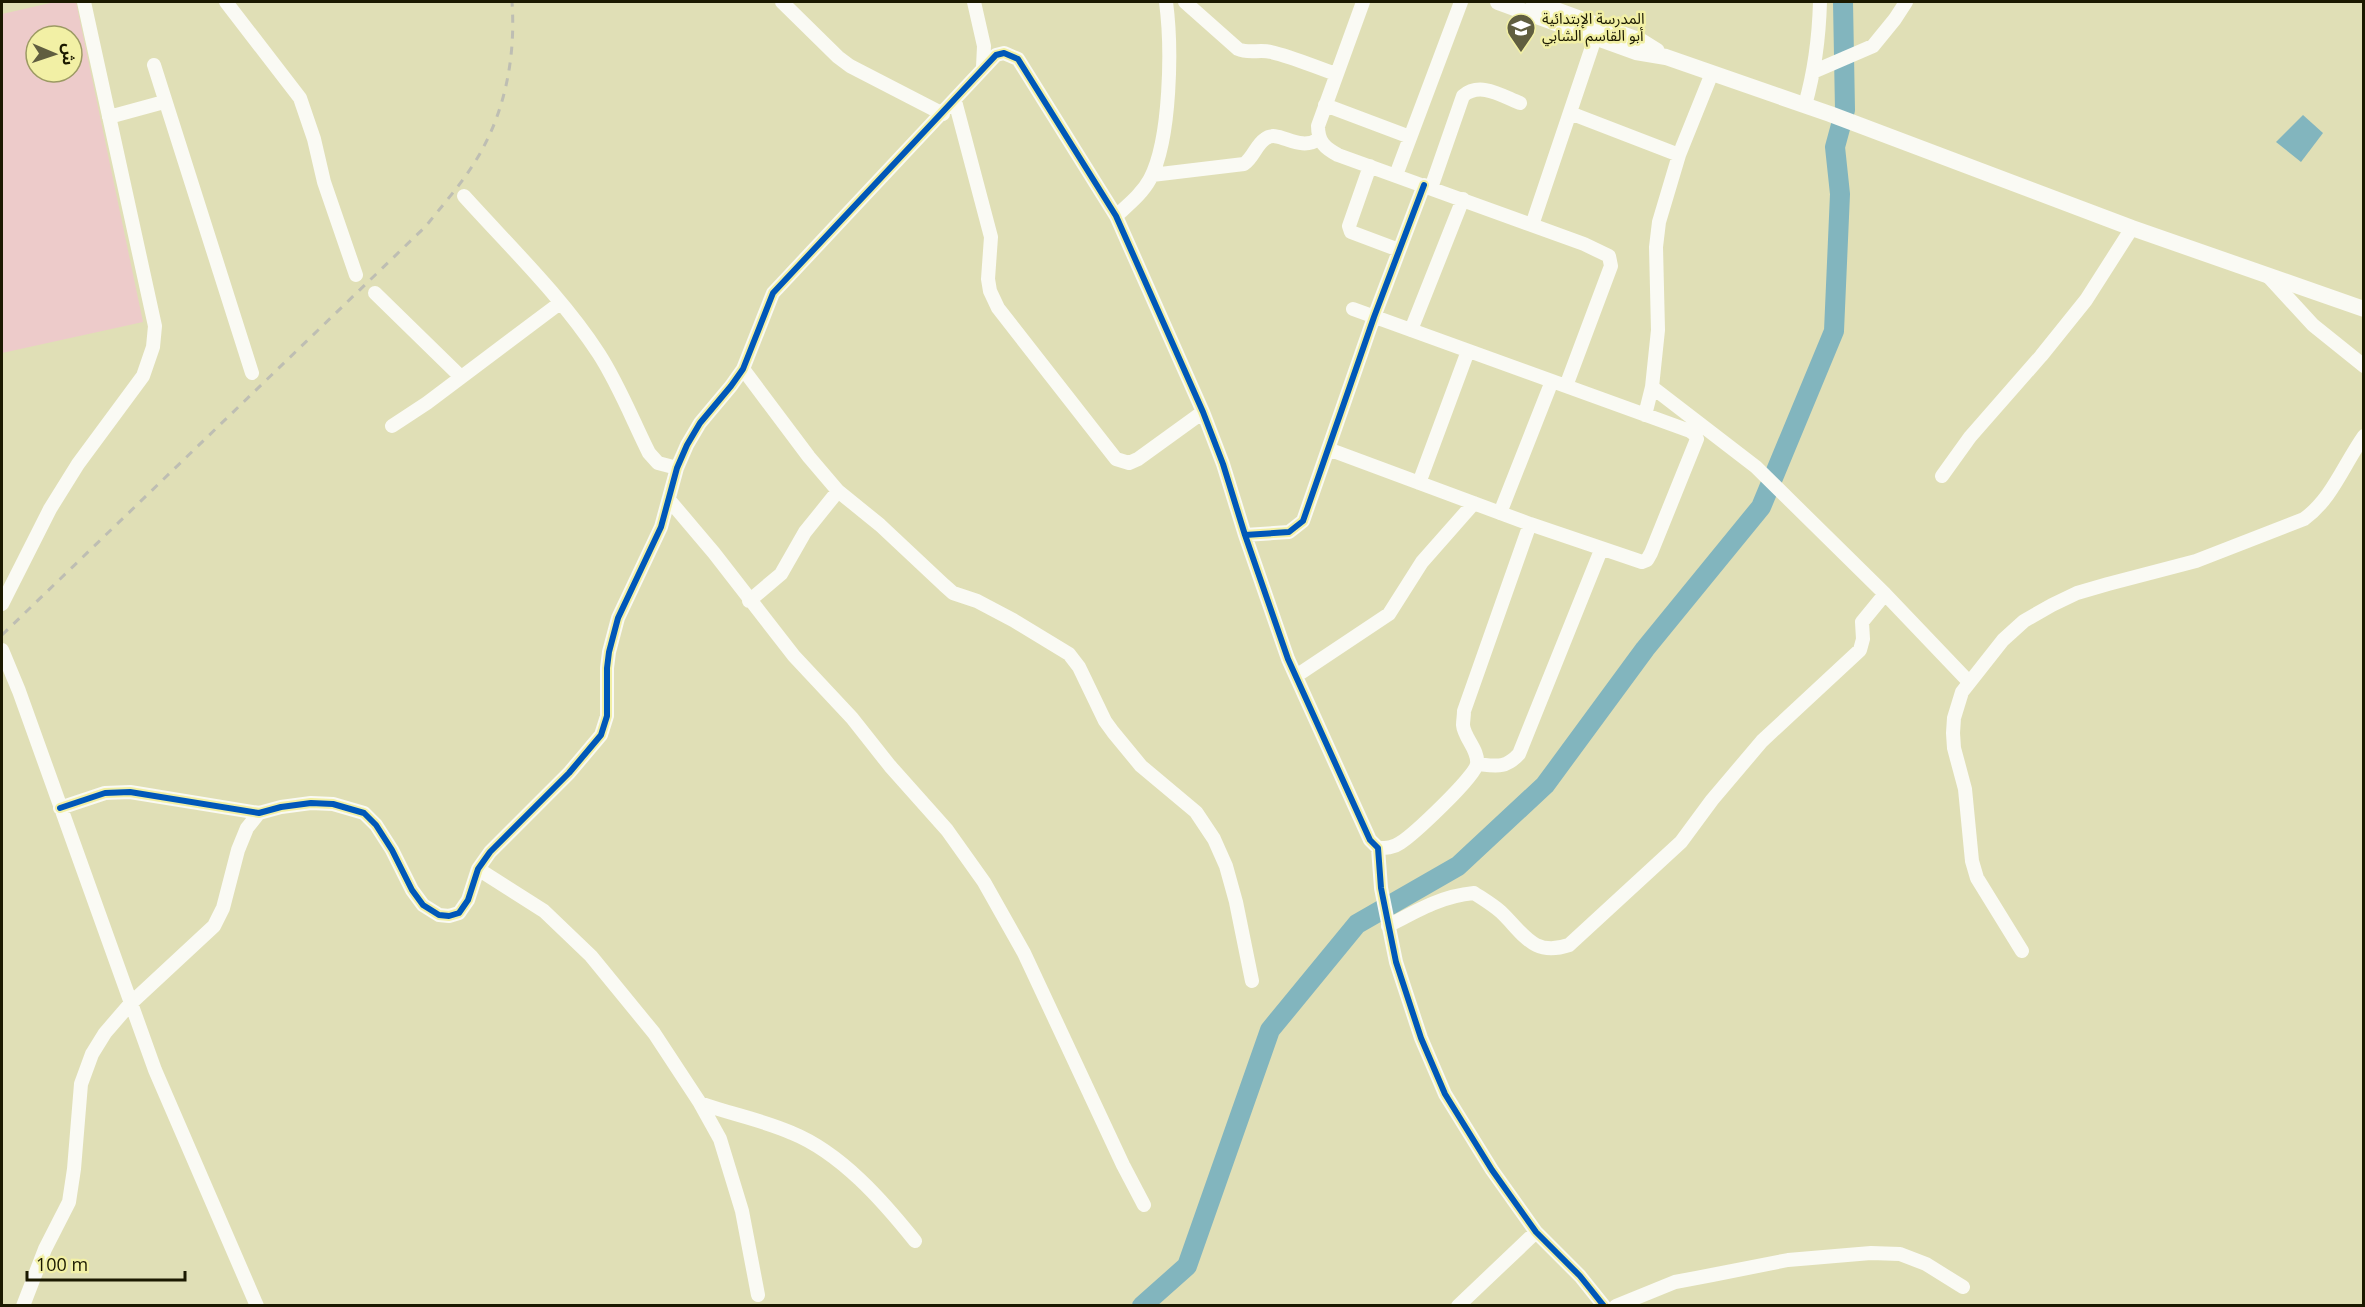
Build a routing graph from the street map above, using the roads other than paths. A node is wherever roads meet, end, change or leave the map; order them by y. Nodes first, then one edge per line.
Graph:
1 (84, 2) edge
2 (226, 2) edge
3 (782, 2) edge
4 (974, 2) edge
5 (1166, 2) edge
6 (1185, 2) edge
7 (1363, 2) edge
8 (1461, 2) edge
9 (1498, 2) edge
10 (1534, 2) edge
11 (1820, 2) edge
12 (1906, 2) edge
13 (1595, 38) junction
14 (1666, 57) junction
15 (154, 65) dead end
16 (983, 67) junction
17 (1815, 71) junction
18 (1712, 73) junction
19 (1336, 74) junction
20 (955, 101) junction
21 (164, 102) junction
22 (1520, 103) dead end
23 (1325, 105) junction
24 (1805, 105) junction
25 (1570, 113) junction
26 (943, 114) junction
27 (109, 117) junction
28 (1410, 137) junction
29 (1319, 139) junction
30 (1679, 155) junction
31 (1370, 166) junction
32 (1152, 175) junction
33 (1396, 175) junction
34 (1427, 186) junction
35 (465, 196) dead end
36 (1463, 199) junction
37 (1116, 216) junction
38 (1532, 225) junction
39 (2132, 228) junction
40 (1399, 250) junction
41 (356, 275) dead end
42 (2267, 275) junction
43 (375, 293) dead end
44 (560, 303) junction
45 (1353, 309) dead end
46 (2364, 309) edge
47 (1374, 317) junction
48 (1412, 330) junction
49 (1468, 351) junction
50 (2364, 366) edge
51 (743, 369) junction
52 (252, 373) dead end
53 (461, 377) junction
54 (1552, 381) junction
55 (1566, 386) junction
56 (1652, 387) junction
57 (1203, 411) junction
58 (1645, 415) junction
59 (392, 426) dead end
60 (2364, 436) edge
61 (1328, 449) junction
62 (677, 468) junction
63 (1942, 476) dead end
64 (1419, 483) junction
65 (838, 491) junction
66 (670, 501) junction
67 (1474, 503) junction
68 (1500, 513) junction
69 (1530, 524) junction
70 (1245, 535) junction
71 (1601, 550) junction
72 (1885, 594) junction
73 (749, 601) junction
74 (2, 604) edge
75 (2, 650) edge
76 (1296, 676) junction
77 (1969, 682) junction
78 (1477, 764) junction
79 (60, 808) junction
80 (259, 813) junction
81 (1378, 848) junction
82 (478, 869) junction
83 (1388, 926) junction
84 (2022, 951) dead end
85 (1252, 981) dead end
86 (129, 1004) junction
87 (700, 1103) junction
88 (1144, 1204) dead end
89 (1536, 1232) junction
90 (915, 1241) dead end
91 (1963, 1287) dead end
92 (758, 1295) dead end
93 (23, 1305) edge
94 (256, 1305) edge
95 (1458, 1305) edge
96 (1604, 1305) edge
97 (1616, 1305) edge

1 - 27 street
2 - 41 street
3 - 26 street
4 - 16 street
5 - 32 street
6 - 19 street
7 - 19 street
8 - 28 street
9 - 13 main road
10 - 14 main road
11 - 17 street
12 - 17 street
13 - 14 main road
13 - 25 street
14 - 18 main road
15 - 21 street
16 - 20 street
16 - 37 street
17 - 24 street
18 - 24 main road
18 - 30 street
19 - 23 street
20 - 26 street
20 - 57 street
21 - 27 street
21 - 52 street
22 - 34 street
23 - 28 street
23 - 29 street
24 - 39 main road
25 - 30 street
25 - 38 street
26 - 51 street
27 - 74 street
28 - 33 street
29 - 31 street
29 - 32 street
30 - 56 street
31 - 33 street
31 - 40 street
32 - 37 street
33 - 34 street
34 - 36 street
34 - 40 street
35 - 44 street
36 - 38 street
36 - 48 street
37 - 57 street
38 - 55 street
39 - 42 main road
39 - 63 street
40 - 47 street
42 - 46 main road
42 - 50 street
43 - 53 street
44 - 53 street
44 - 62 street
45 - 47 street
47 - 48 street
47 - 61 street
48 - 49 street
49 - 54 street
49 - 64 street
51 - 62 street
51 - 65 street
53 - 59 street
54 - 55 street
54 - 68 street
55 - 58 street
56 - 58 street
56 - 72 street
57 - 70 street
58 - 71 street
60 - 77 street
61 - 64 street
61 - 70 street
62 - 66 street
64 - 67 street
65 - 73 street
65 - 85 street
66 - 73 street
66 - 82 street
67 - 68 street
67 - 76 street
68 - 69 street
69 - 71 street
69 - 78 street
70 - 76 street
71 - 78 street
72 - 77 street
72 - 83 street
73 - 88 street
75 - 79 street
76 - 81 street
77 - 84 street
78 - 81 street
79 - 80 street
79 - 86 street
80 - 82 street
80 - 86 street
81 - 83 street
82 - 87 street
83 - 89 street
86 - 93 street
86 - 94 street
87 - 90 street
87 - 92 street
89 - 95 street
89 - 96 street
91 - 97 street

